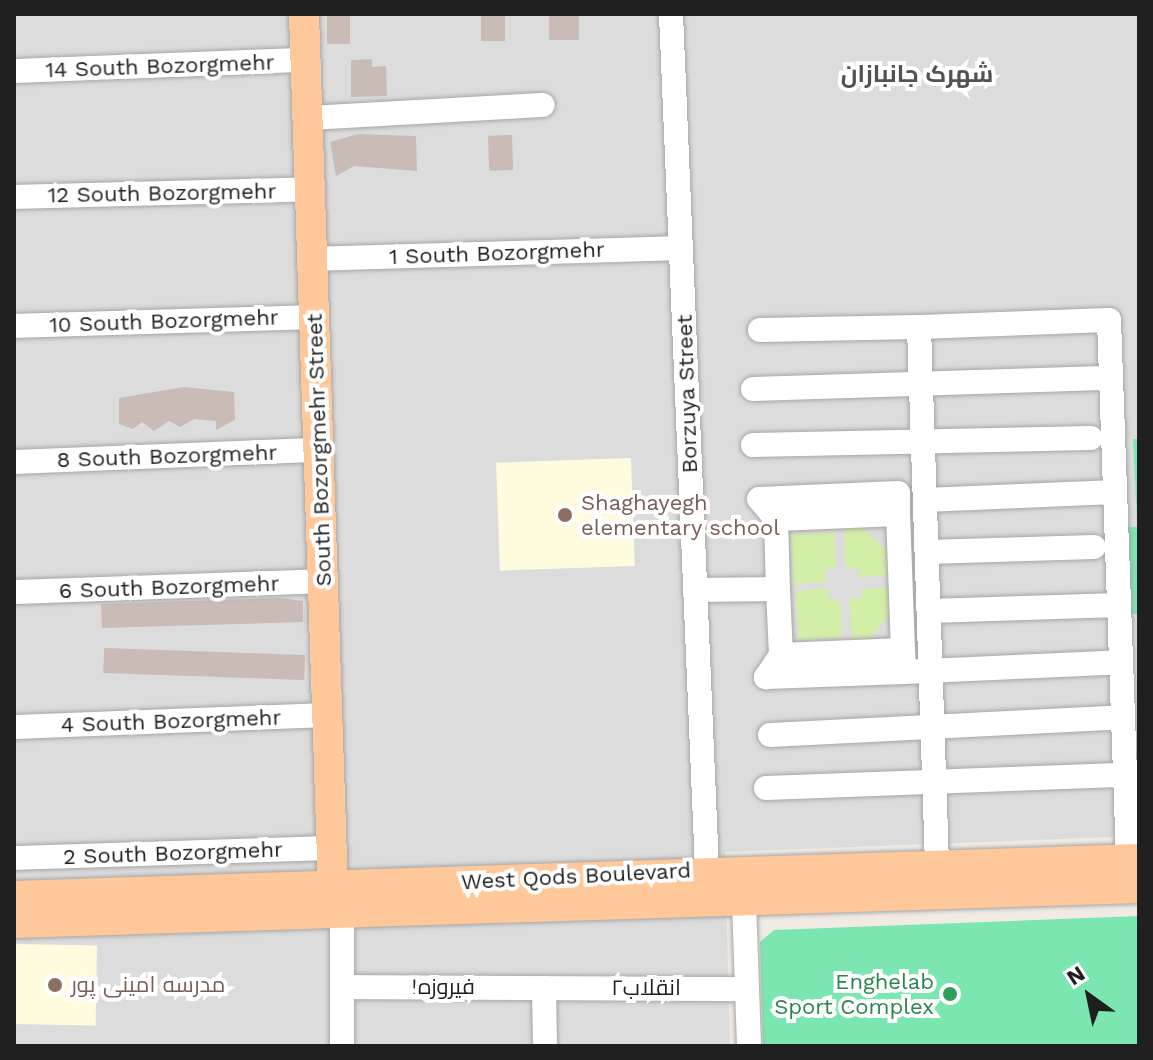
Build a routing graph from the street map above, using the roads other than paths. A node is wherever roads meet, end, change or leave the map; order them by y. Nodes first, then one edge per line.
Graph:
1 (304, 14) edge
2 (671, 14) edge
3 (306, 60) junction
4 (14, 71) edge
5 (543, 105) dead end
6 (308, 118) junction
7 (310, 189) junction
8 (14, 197) edge
9 (681, 248) junction
10 (312, 259) junction
11 (314, 317) junction
12 (14, 326) edge
13 (919, 327) junction
14 (760, 330) dead end
15 (1111, 378) junction
16 (921, 383) junction
17 (753, 389) dead end
18 (1091, 438) dead end
19 (923, 441) junction
20 (753, 445) dead end
21 (319, 450) junction
22 (14, 462) edge
23 (1115, 492) junction
24 (925, 500) junction
25 (1094, 547) dead end
26 (927, 552) junction
27 (323, 581) junction
28 (778, 589) junction
29 (696, 590) junction
30 (14, 592) edge
31 (1119, 605) junction
32 (929, 611) junction
33 (904, 661) junction
34 (1121, 662) junction
35 (931, 671) junction
36 (328, 715) junction
37 (1123, 717) junction
38 (933, 725) junction
39 (14, 727) edge
40 (770, 735) dead end
41 (1125, 775) junction
42 (935, 778) junction
43 (766, 788) dead end
44 (333, 848) junction
45 (14, 858) edge
46 (1134, 860) edge
47 (944, 864) junction
48 (707, 870) junction
49 (1139, 888) edge
50 (954, 894) junction
51 (14, 896) edge
52 (338, 900) junction
53 (744, 902) junction
54 (144, 906) junction
55 (14, 923) edge
56 (342, 987) junction
57 (544, 988) junction
58 (747, 989) junction
59 (342, 1046) edge
60 (545, 1046) edge
61 (749, 1046) edge

1 - 3 main road, South Bozorgmehr Street
2 - 9 street, Borzuya Street
3 - 4 street, 14 South Bozorgmehr
3 - 6 main road, South Bozorgmehr Street
5 - 6 street
6 - 7 main road, South Bozorgmehr Street
7 - 8 street, 12 South Bozorgmehr
7 - 10 main road, South Bozorgmehr Street
9 - 10 street, 1 South Bozorgmehr
9 - 29 street, Borzuya Street
10 - 11 main road, South Bozorgmehr Street
11 - 12 street, 10 South Bozorgmehr
11 - 21 main road, South Bozorgmehr Street
13 - 14 street
13 - 15 street
13 - 16 street
15 - 16 street
15 - 23 street
16 - 17 street
16 - 19 street
18 - 19 street
19 - 20 street
19 - 24 street
21 - 22 street, 8 South Bozorgmehr
21 - 27 main road, South Bozorgmehr Street
23 - 24 street
23 - 31 street
24 - 26 street
25 - 26 street
26 - 32 street
27 - 30 street, 6 South Bozorgmehr
27 - 36 main road, South Bozorgmehr Street
28 - 29 street
28 - 33 street
28 - 33 street
29 - 48 street, Borzuya Street
31 - 32 street
31 - 34 street
32 - 35 street
33 - 35 street
34 - 35 street
34 - 37 street
35 - 38 street
36 - 39 street, 4 South Bozorgmehr
36 - 44 main road, South Bozorgmehr Street
37 - 38 street
37 - 41 street
38 - 40 street
38 - 42 street
41 - 42 street
41 - 46 street
42 - 43 street
42 - 47 street
44 - 45 street, 2 South Bozorgmehr
44 - 52 main road, South Bozorgmehr Street
46 - 47 main road, West Qods Boulevard
47 - 48 main road, West Qods Boulevard
47 - 50 main road
48 - 52 main road, West Qods Boulevard
49 - 50 main road, West Qods Boulevard
50 - 53 main road, West Qods Boulevard
51 - 54 main road, West Qods Boulevard
52 - 53 main road, West Qods Boulevard
52 - 54 main road, West Qods Boulevard
52 - 56 street
53 - 58 street
54 - 55 main road, West Qods Boulevard
56 - 57 street, فیروزه۱
56 - 59 street
57 - 58 street, انقلاب۲
57 - 60 street
58 - 61 street

